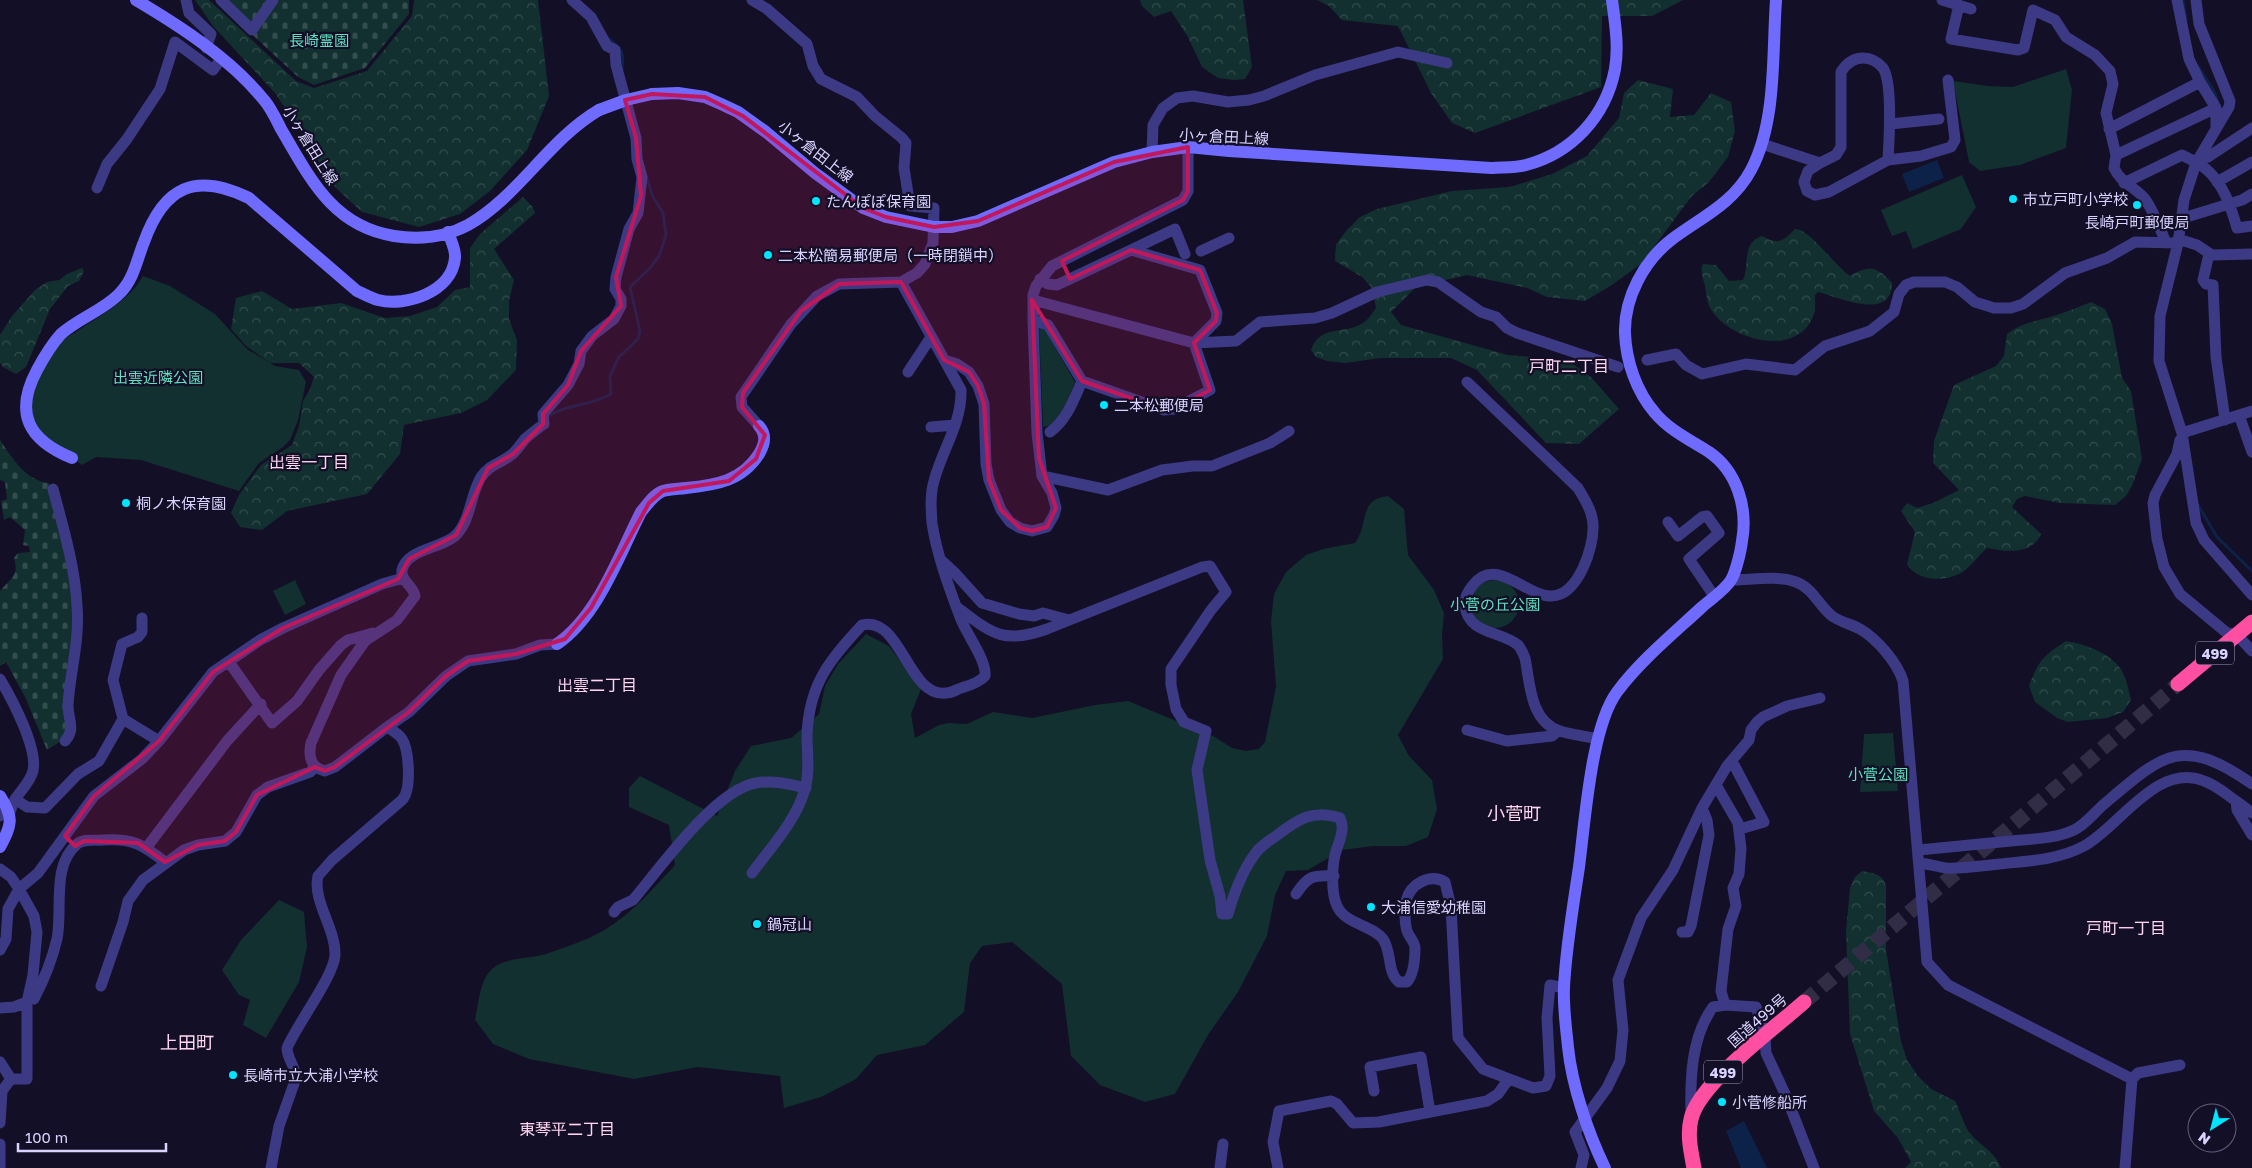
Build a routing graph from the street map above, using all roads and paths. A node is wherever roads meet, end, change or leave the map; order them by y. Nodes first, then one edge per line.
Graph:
1 (136, 0) edge
2 (186, 0) edge
3 (221, 0) edge
4 (274, 0) edge
5 (572, 0) edge
6 (752, 0) edge
7 (1612, 0) edge
8 (1776, 0) edge
9 (1942, 0) edge
10 (2177, 0) edge
11 (2196, 0) edge
12 (1958, 5) junction
13 (1970, 8) dead end
14 (206, 48) junction
15 (221, 60) junction
16 (1446, 63) dead end
17 (1948, 80) dead end
18 (2200, 82) junction
19 (2216, 108) junction
20 (1939, 119) dead end
21 (1890, 124) junction
22 (2216, 128) junction
23 (2252, 128) edge
24 (2109, 129) junction
25 (1762, 144) junction
26 (1188, 147) junction
27 (1152, 152) junction
28 (2116, 155) junction
29 (1888, 160) junction
30 (2197, 161) junction
31 (2252, 162) edge
32 (1820, 163) junction
33 (2217, 182) junction
34 (2124, 183) junction
35 (97, 188) dead end
36 (2252, 194) edge
37 (2230, 203) junction
38 (2180, 219) junction
39 (2252, 226) edge
40 (934, 227) junction
41 (448, 232) junction
42 (1229, 238) dead end
43 (2174, 242) junction
44 (1131, 250) junction
45 (1201, 251) dead end
46 (1185, 254) dead end
47 (2209, 254) junction
48 (2252, 254) edge
49 (1040, 279) junction
50 (901, 282) junction
51 (1033, 300) junction
52 (1033, 320) junction
53 (931, 337) junction
54 (1194, 343) junction
55 (944, 360) junction
56 (1647, 360) dead end
57 (1618, 367) dead end
58 (908, 372) dead end
59 (1082, 381) junction
60 (1467, 382) dead end
61 (2252, 411) edge
62 (2240, 415) junction
63 (2225, 420) junction
64 (955, 425) junction
65 (760, 426) joint
66 (931, 427) dead end
67 (1289, 431) dead end
68 (1050, 432) dead end
69 (2182, 433) junction
70 (2252, 452) edge
71 (72, 458) dead end
72 (1042, 476) junction
73 (53, 489) dead end
74 (1668, 522) dead end
75 (940, 560) junction
76 (403, 578) junction
77 (1731, 580) junction
78 (2252, 595) edge
79 (1714, 596) junction
80 (957, 606) junction
81 (142, 618) dead end
82 (1069, 620) junction
83 (2252, 622) edge
84 (376, 632) junction
85 (2237, 636) junction
86 (557, 644) joint
87 (2252, 651) edge
88 (229, 662) junction
89 (0, 679) edge
90 (2178, 684) tunnel mouth
91 (1820, 698) dead end
92 (261, 704) junction
93 (123, 719) junction
94 (387, 727) junction
95 (1467, 730) dead end
96 (1558, 731) junction
97 (1598, 739) junction
98 (65, 741) dead end
99 (159, 742) junction
100 (1732, 761) junction
101 (315, 767) junction
102 (2252, 784) edge
103 (1716, 785) junction
104 (806, 788) junction
105 (0, 796) edge
106 (16, 798) junction
107 (2236, 801) junction
108 (1702, 808) junction
109 (2252, 813) edge
110 (5, 814) edge
111 (1740, 829) junction
112 (2252, 835) edge
113 (65, 836) junction
114 (75, 846) junction
115 (0, 847) edge
116 (147, 848) junction
117 (1919, 850) junction
118 (165, 862) junction
119 (1920, 863) junction
120 (0, 869) edge
121 (752, 873) dead end
122 (1334, 876) junction
123 (19, 889) junction
124 (1296, 894) dead end
125 (614, 912) dead end
126 (1682, 932) dead end
127 (0, 950) edge
128 (101, 986) dead end
129 (1564, 988) junction
130 (31, 1001) junction
131 (1804, 1002) tunnel mouth
132 (1725, 1004) junction
133 (0, 1008) edge
134 (1765, 1036) junction
135 (0, 1062) edge
136 (2180, 1065) dead end
137 (11, 1078) junction
138 (2132, 1079) junction
139 (1508, 1080) junction
140 (1374, 1091) dead end
141 (1430, 1112) junction
142 (1586, 1118) junction
143 (1691, 1118) junction
144 (0, 1123) edge
145 (0, 1144) edge
146 (1223, 1144) dead end
147 (0, 1168) edge
148 (271, 1168) edge
149 (1220, 1168) edge
150 (1278, 1168) edge
151 (1581, 1168) edge
152 (1605, 1168) edge
153 (1694, 1168) edge
154 (1814, 1168) edge
155 (2125, 1168) edge

1 - 14 street, 小ヶ倉田上線
2 - 14 street
3 - 4 street
5 - 76 street
6 - 40 street
7 - 26 street, 小ヶ倉田上線
8 - 25 street
9 - 12 street
10 - 18 street
11 - 22 street
12 - 13 street
12 - 24 street
14 - 15 street, 小ヶ倉田上線
15 - 35 street
15 - 41 street, 小ヶ倉田上線
16 - 27 street
17 - 29 street
18 - 19 street
18 - 24 street
19 - 22 street
19 - 28 street
20 - 21 street
21 - 29 street
21 - 32 street
22 - 30 street
23 - 30 street
24 - 28 street
25 - 32 street
25 - 77 street
26 - 27 street, 小ヶ倉田上線
26 - 49 street
27 - 40 street, 小ヶ倉田上線
28 - 34 street
29 - 32 street
30 - 33 street
30 - 34 street
30 - 38 street
31 - 33 street
33 - 37 street
34 - 43 street
36 - 37 street
37 - 38 street
37 - 39 street
38 - 43 street
40 - 41 street, 小ヶ倉田上線, bridge
40 - 50 street
41 - 71 street
42 - 45 street
43 - 47 street
43 - 56 street
43 - 69 street
44 - 46 street
44 - 49 street
44 - 54 street
47 - 48 street
47 - 63 street
49 - 51 street
50 - 53 street
50 - 65 street
51 - 52 street
51 - 54 street
52 - 59 street
52 - 72 street
53 - 55 street
53 - 58 street
54 - 57 street
54 - 59 street
55 - 64 street
55 - 72 street
59 - 68 street
60 - 96 street
61 - 62 street
62 - 63 street
62 - 70 street
63 - 69 street
64 - 66 street
64 - 75 street
65 - 86 street
67 - 72 street
69 - 78 street
69 - 85 street
73 - 98 street
74 - 79 street
75 - 80 street
75 - 82 street
76 - 84 street
76 - 88 street
77 - 79 street
77 - 117 street
79 - 97 street
80 - 82 street
80 - 104 street
81 - 93 street
82 - 122 street
83 - 85 highway, 499
84 - 92 street
84 - 101 street
85 - 87 street
85 - 90 highway, 499
86 - 94 street
88 - 92 street
88 - 99 street
89 - 106 street
91 - 100 street
92 - 116 street
93 - 99 street
93 - 106 street
94 - 101 street
94 - 148 street
95 - 96 street
96 - 97 street
97 - 129 street
99 - 113 street
100 - 103 street
100 - 111 street
101 - 118 street
102 - 117 street
103 - 108 street
103 - 111 street
104 - 121 street
104 - 125 street
105 - 110 street
106 - 110 street
107 - 109 street
107 - 112 street
107 - 119 street
108 - 126 street
108 - 142 street
110 - 115 street
111 - 132 street
113 - 114 street
113 - 123 street
114 - 116 street
114 - 130 street
116 - 118 street
117 - 119 street
118 - 128 street
119 - 138 street
120 - 123 street
122 - 124 street
122 - 139 street
123 - 127 street
123 - 130 street
129 - 139 street
129 - 142 street
130 - 133 street
130 - 137 street
131 - 134 highway, 国道499号 / 499
132 - 134 street
132 - 143 street
134 - 143 highway, 国道499号 / 499
134 - 154 street
135 - 137 street
136 - 138 street
137 - 144 street
138 - 155 street
139 - 141 street
140 - 141 street
141 - 150 street
142 - 151 street
142 - 152 street
143 - 153 highway, 国道499号 / 499
145 - 147 street
146 - 149 street

